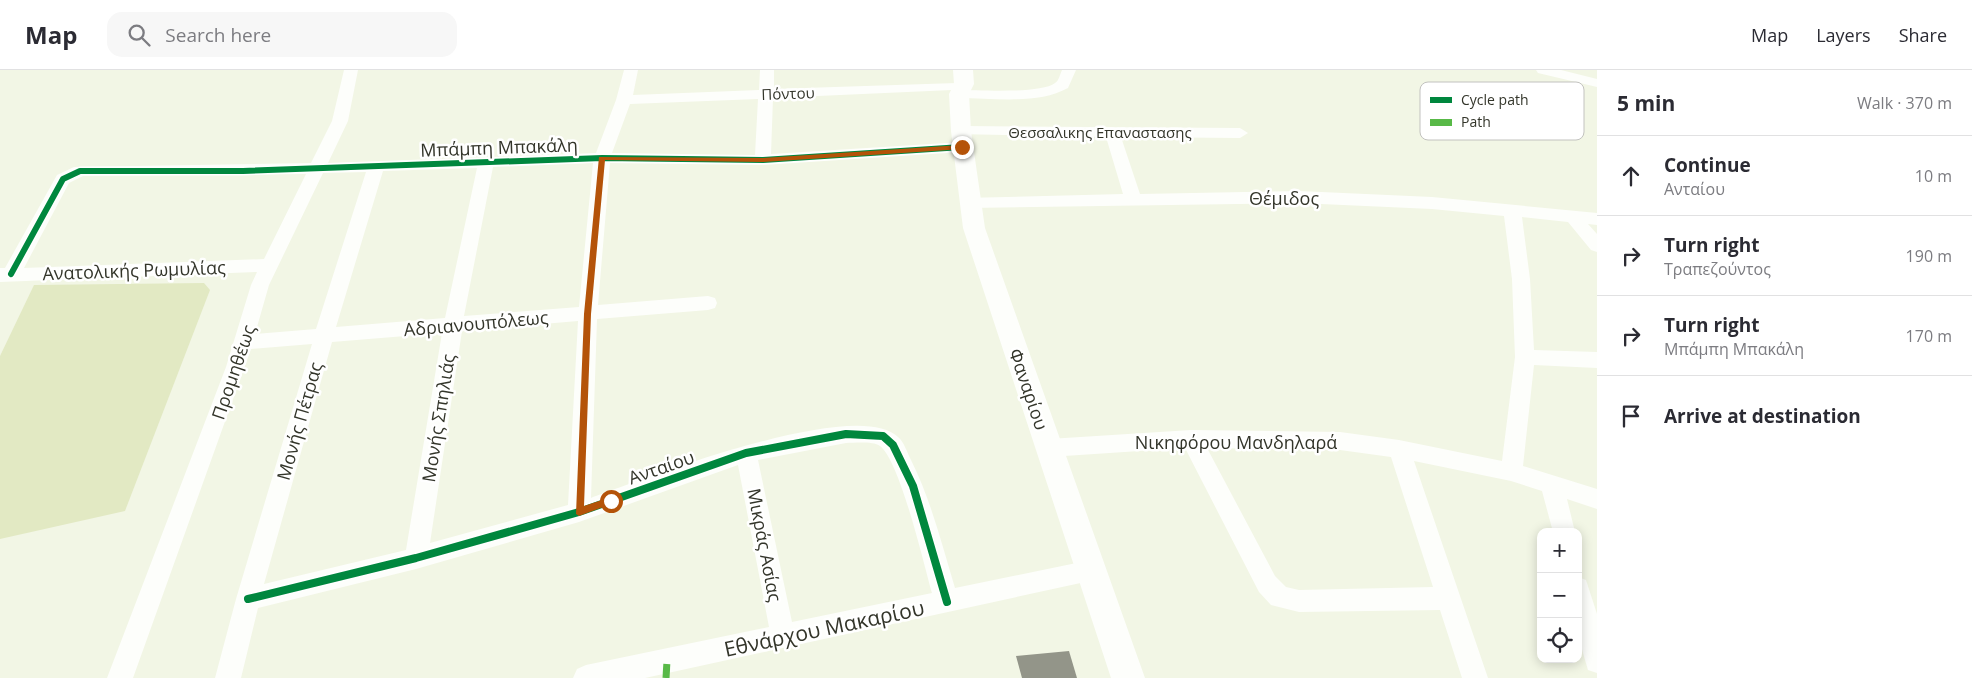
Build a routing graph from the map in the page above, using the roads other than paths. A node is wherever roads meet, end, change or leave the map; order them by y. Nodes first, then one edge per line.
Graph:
1 (351, 70) edge
2 (631, 70) edge
3 (767, 70) edge
4 (1069, 70) edge
5 (1543, 70) edge
6 (956, 80) edge
7 (1597, 83) edge
8 (766, 94) junction
9 (624, 100) junction
10 (1112, 132) junction
11 (1240, 133) dead end
12 (961, 139) junction
13 (602, 158) junction
14 (763, 160) junction
15 (486, 161) junction
16 (376, 166) junction
17 (317, 169) junction
18 (1133, 199) junction
19 (969, 202) junction
20 (1512, 210) junction
21 (1573, 216) junction
22 (1597, 219) edge
23 (1597, 246) edge
24 (268, 265) junction
25 (6, 275) edge
26 (708, 303) dead end
27 (588, 314) junction
28 (453, 325) junction
29 (324, 335) junction
30 (244, 342) junction
31 (1525, 357) junction
32 (1595, 363) edge
33 (1191, 439) junction
34 (1049, 448) junction
35 (1399, 449) junction
36 (746, 453) junction
37 (1511, 472) junction
38 (1552, 486) junction
39 (1597, 498) edge
40 (579, 512) junction
41 (1563, 528) edge
42 (416, 558) junction
43 (1092, 571) junction
44 (248, 598) junction
45 (1447, 598) junction
46 (947, 602) junction
47 (1582, 603) edge
48 (784, 637) junction
49 (1597, 661) edge
50 (666, 669) edge
51 (120, 678) edge
52 (228, 678) edge
53 (586, 678) edge
54 (1128, 678) edge
55 (1475, 678) edge

1 - 17 street, Προμηθέως
2 - 9 street
3 - 8 street
4 - 6 street, Πόντου
5 - 7 street
6 - 8 street, Πόντου
6 - 12 main road, Φαναρίου
8 - 9 street, Πόντου
8 - 14 street
9 - 13 street
10 - 11 street, Θεσσαλικης Επαναστασης
10 - 12 street, Θεσσαλικης Επαναστασης
10 - 18 street
12 - 14 street, Μπάμπη Μπακάλη
12 - 19 main road, Φαναρίου
13 - 14 street, Μπάμπη Μπακάλη
13 - 15 street, Μπάμπη Μπακάλη
13 - 27 street
15 - 16 street, Μπάμπη Μπακάλη
15 - 28 street, Μονής Σπηλιάς
16 - 17 street, Μπάμπη Μπακάλη
16 - 29 street, Μονής Πέτρας
17 - 24 street, Προμηθέως
17 - 25 street, Μπάμπη Μπακάλη
18 - 19 street, Θέμιδος
18 - 20 street, Θέμιδος
19 - 34 main road, Φαναρίου
20 - 21 street, Θέμιδος
20 - 31 street
21 - 22 street, Θέμιδος
21 - 23 street
24 - 25 street, Ανατολικής Ρωμυλίας
24 - 30 street, Προμηθέως
26 - 27 street, Αδριανουπόλεως
27 - 28 street, Αδριανουπόλεως
27 - 40 street
28 - 29 street, Αδριανουπόλεως
28 - 42 street, Μονής Σπηλιάς
29 - 30 street, Αδριανουπόλεως
29 - 44 street, Μονής Πέτρας
30 - 51 street, Προμηθέως
31 - 32 street
31 - 37 street
33 - 34 street, Νικηφόρου Μανδηλαρά
33 - 35 street, Νικηφόρου Μανδηλαρά
33 - 45 street
34 - 43 main road, Φαναρίου
35 - 37 street, Νικηφόρου Μανδηλαρά
35 - 45 street
36 - 40 street, Ανταίου
36 - 46 street, Ανταίου
36 - 48 street, Μικράς Ασίας
37 - 38 street, Νικηφόρου Μανδηλαρά
38 - 39 street, Νικηφόρου Μανδηλαρά
38 - 41 street
40 - 42 street, Ανταίου
42 - 44 street, Ανταίου
43 - 46 street, Εθνάρχου Μακαρίου
43 - 54 main road, Φαναρίου
44 - 52 street, Μονής Πέτρας
45 - 55 street
46 - 48 street, Εθνάρχου Μακαρίου
47 - 49 street
48 - 50 street, Εθνάρχου Μακαρίου
50 - 53 street, Εθνάρχου Μακαρίου

